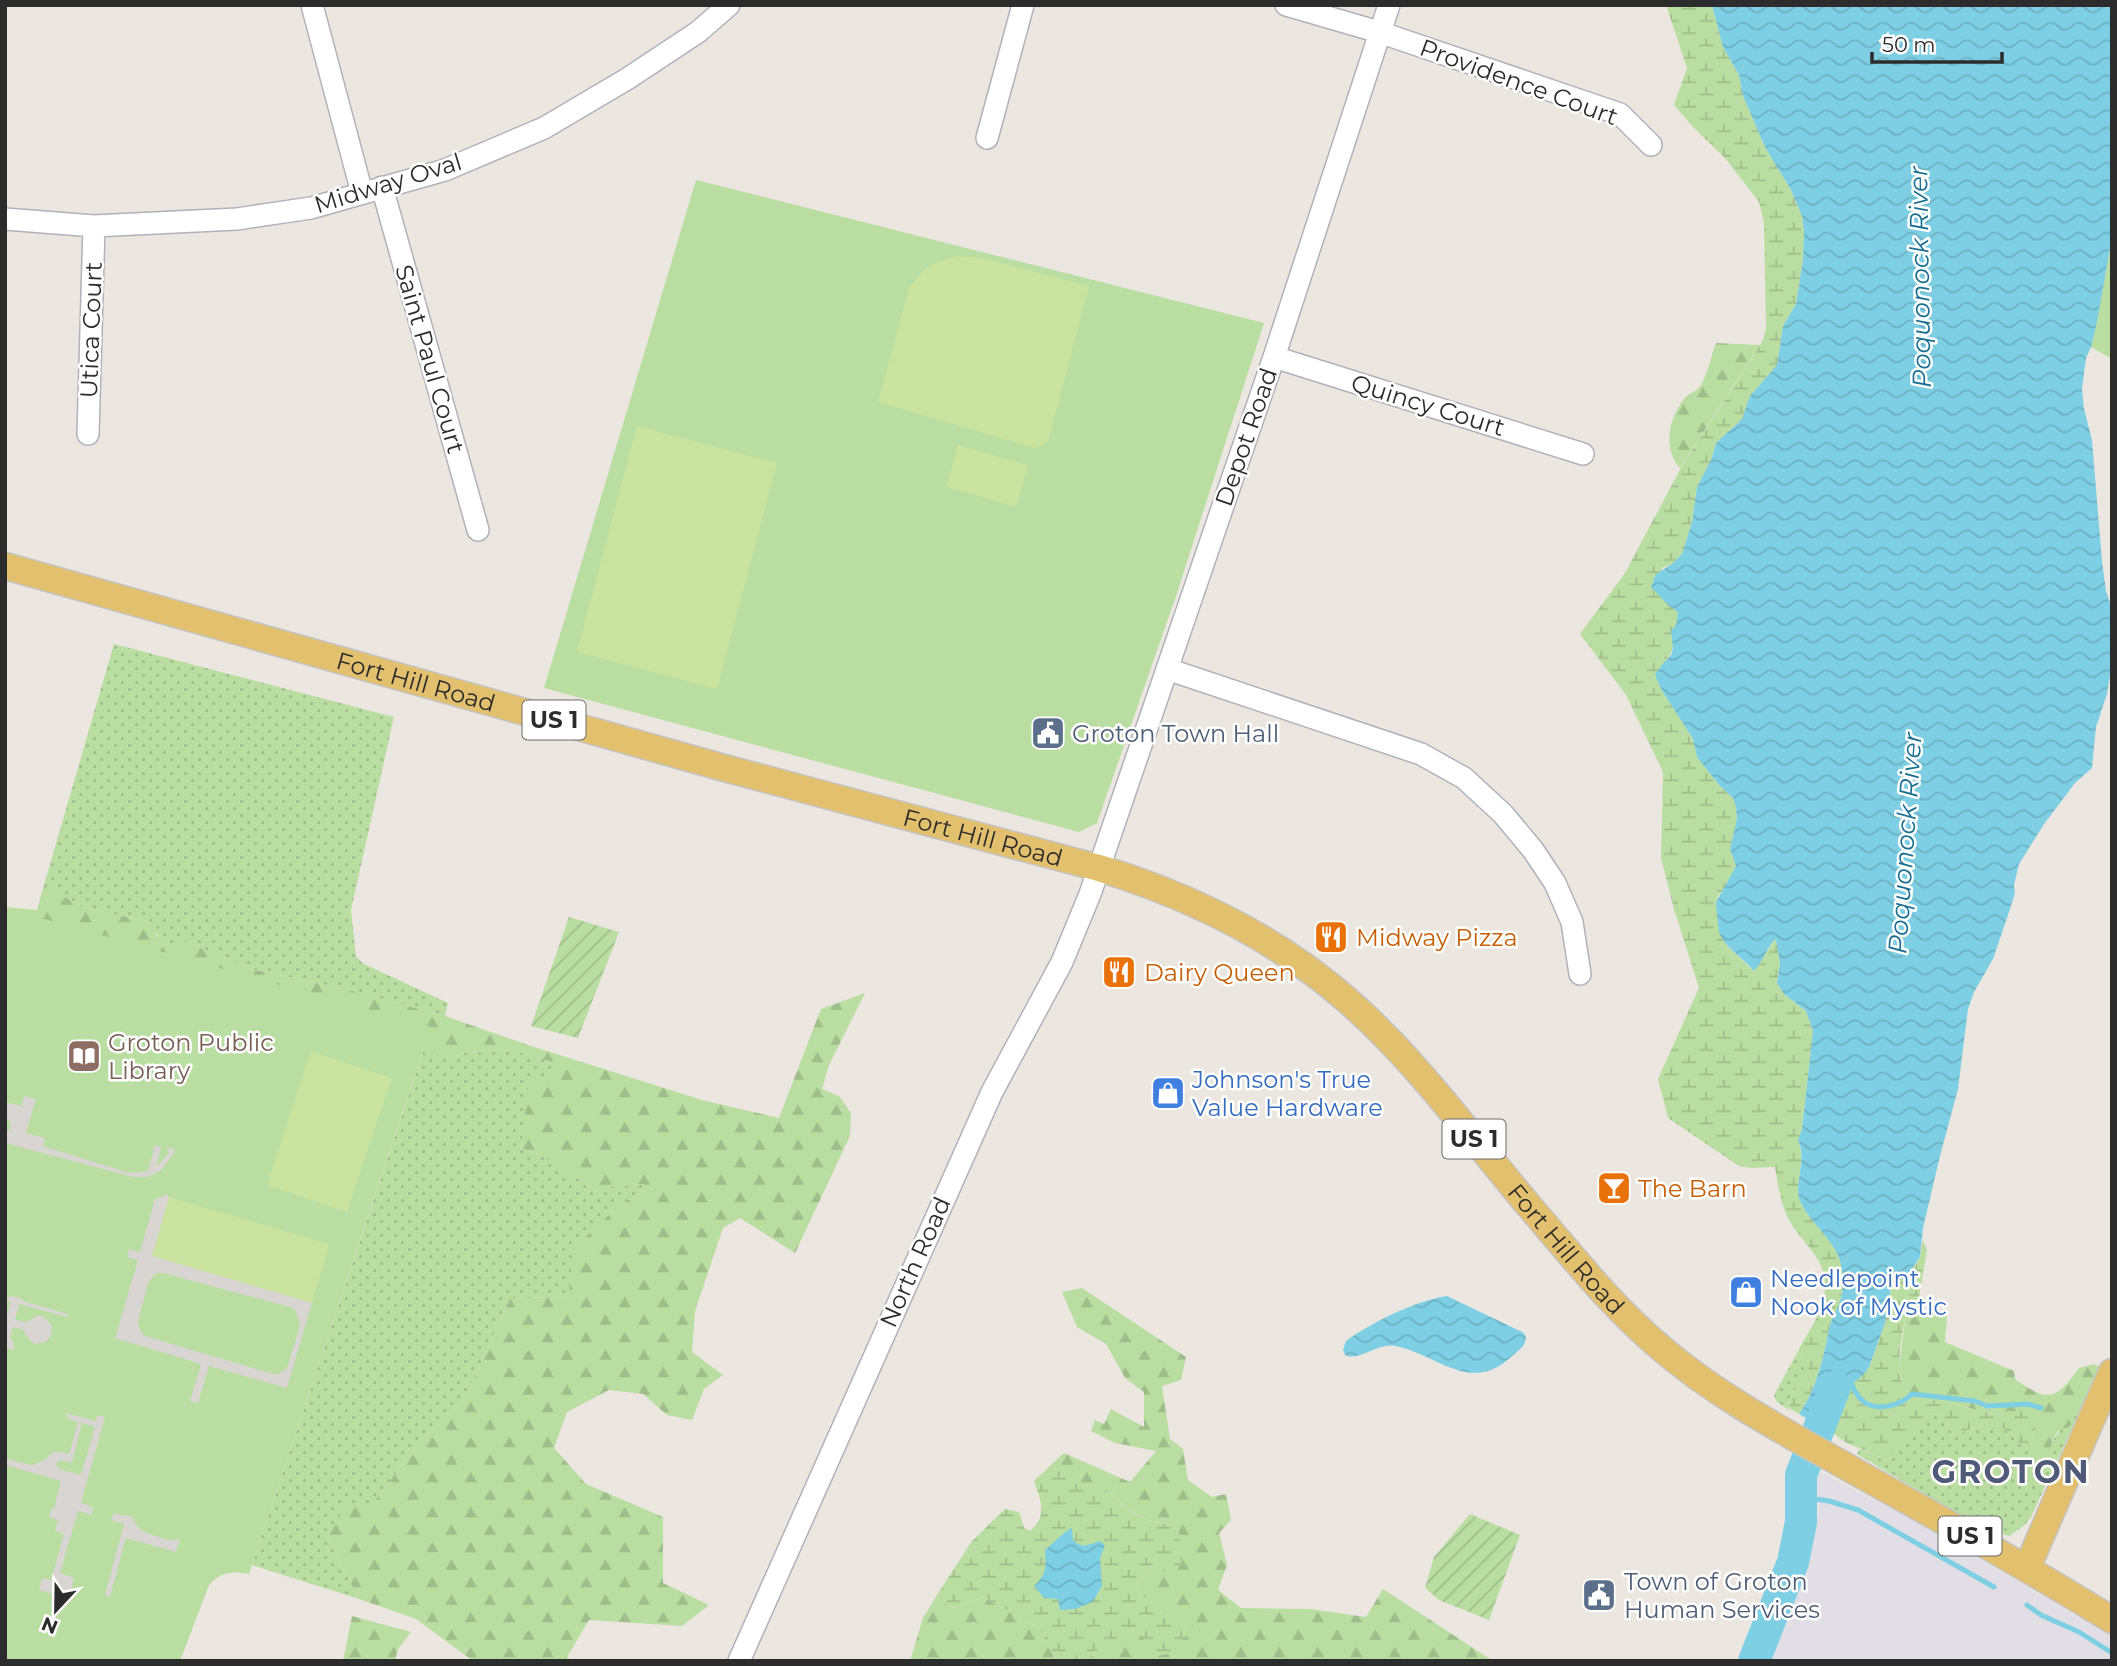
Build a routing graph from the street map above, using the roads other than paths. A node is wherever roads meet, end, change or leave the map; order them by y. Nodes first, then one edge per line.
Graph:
1 (312, 5) edge
2 (729, 5) edge
3 (1023, 5) edge
4 (1286, 5) edge
5 (1389, 5) edge
6 (1379, 32) junction
7 (987, 138) dead end
8 (1651, 145) dead end
9 (372, 190) junction
10 (5, 219) edge
11 (94, 226) junction
12 (1274, 357) junction
13 (88, 434) dead end
14 (1583, 454) dead end
15 (478, 530) dead end
16 (7, 574) edge
17 (1167, 668) junction
18 (1099, 868) junction
19 (1580, 974) dead end
20 (2112, 1372) edge
21 (2027, 1568) junction
22 (2112, 1620) edge
23 (739, 1661) edge

1 - 9 street, Saint Paul Court
2 - 9 street, Midway Oval
3 - 7 street
4 - 6 street, Providence Court
5 - 6 street, Depot Road
6 - 8 street, Providence Court
6 - 12 street, Depot Road
9 - 11 street, Midway Oval
9 - 15 street, Saint Paul Court
10 - 11 street, Midway Oval
11 - 13 street, Utica Court
12 - 14 street, Quincy Court
12 - 17 street, Depot Road
16 - 18 main road, Fort Hill Road / US 1
17 - 18 street, Depot Road
17 - 19 street
18 - 21 main road, Fort Hill Road / US 1
18 - 23 street, North Road
20 - 21 main road
21 - 22 main road, US 1

